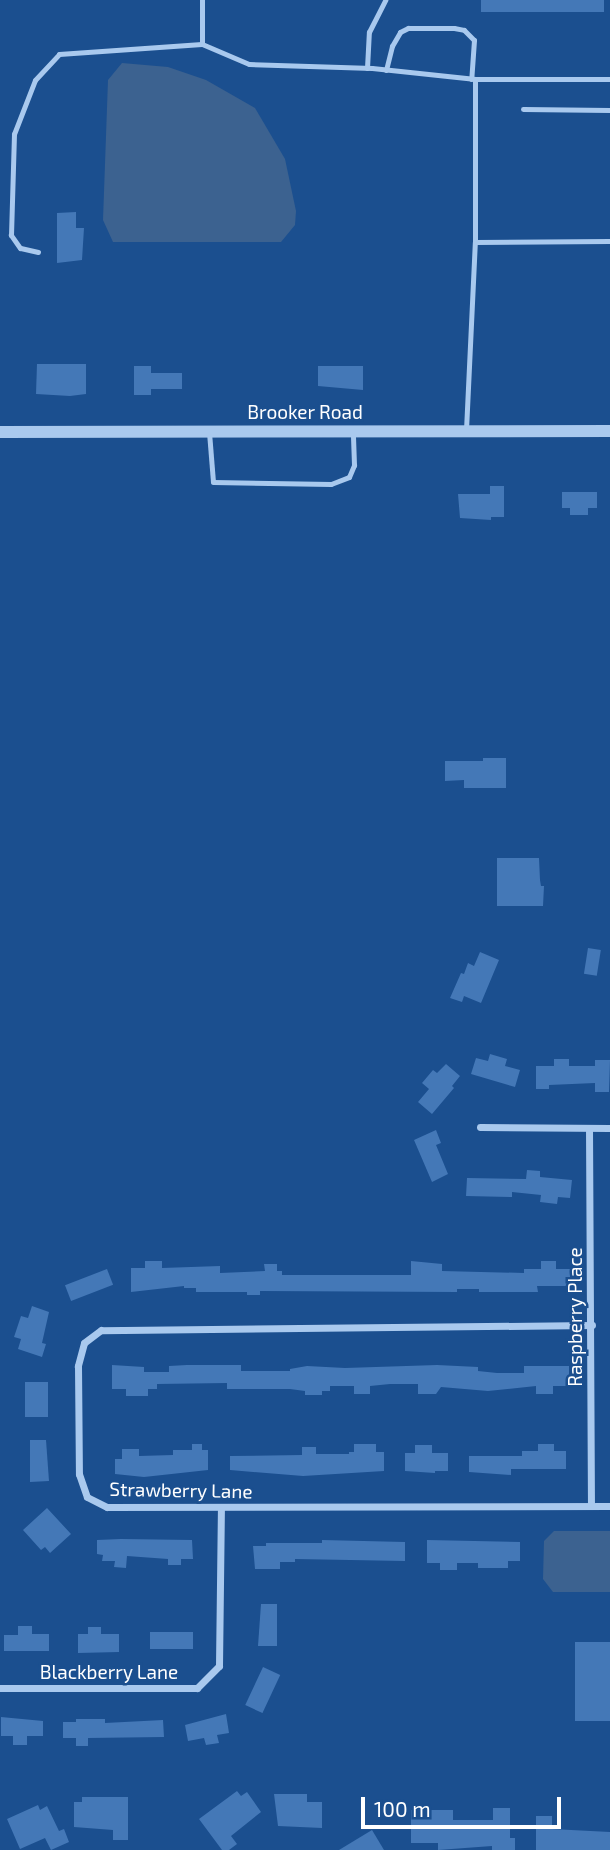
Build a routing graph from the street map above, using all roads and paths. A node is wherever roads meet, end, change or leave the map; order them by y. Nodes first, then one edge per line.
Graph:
1 (202, 0) edge
2 (385, 0) edge
3 (202, 44) junction
4 (367, 68) junction
5 (386, 70) junction
6 (473, 79) junction
7 (610, 79) edge
8 (523, 109) dead end
9 (610, 110) edge
10 (610, 241) edge
11 (475, 242) junction
12 (38, 252) dead end
13 (466, 430) junction
14 (353, 431) junction
15 (610, 431) edge
16 (0, 432) edge
17 (209, 432) junction
18 (480, 1127) dead end
19 (589, 1128) junction
20 (610, 1128) edge
21 (592, 1325) junction
22 (592, 1506) junction
23 (610, 1506) edge
24 (221, 1508) junction
25 (0, 1688) edge

1 - 3 lane
2 - 4 lane
3 - 4 lane
3 - 12 lane
4 - 5 lane
5 - 6 lane
5 - 6 lane
6 - 7 lane
6 - 11 lane
8 - 9 lane
10 - 11 lane
11 - 13 lane
13 - 14 street, Brooker Road
13 - 15 street, Brooker Road
14 - 17 street, Brooker Road
14 - 17 lane
16 - 17 street, Brooker Road
18 - 19 street
19 - 20 street
19 - 21 street, Raspberry Place
21 - 22 street, Raspberry Place
21 - 24 street, Strawberry Lane
22 - 23 street, Strawberry Lane
22 - 24 street, Strawberry Lane
24 - 25 street, Blackberry Lane

